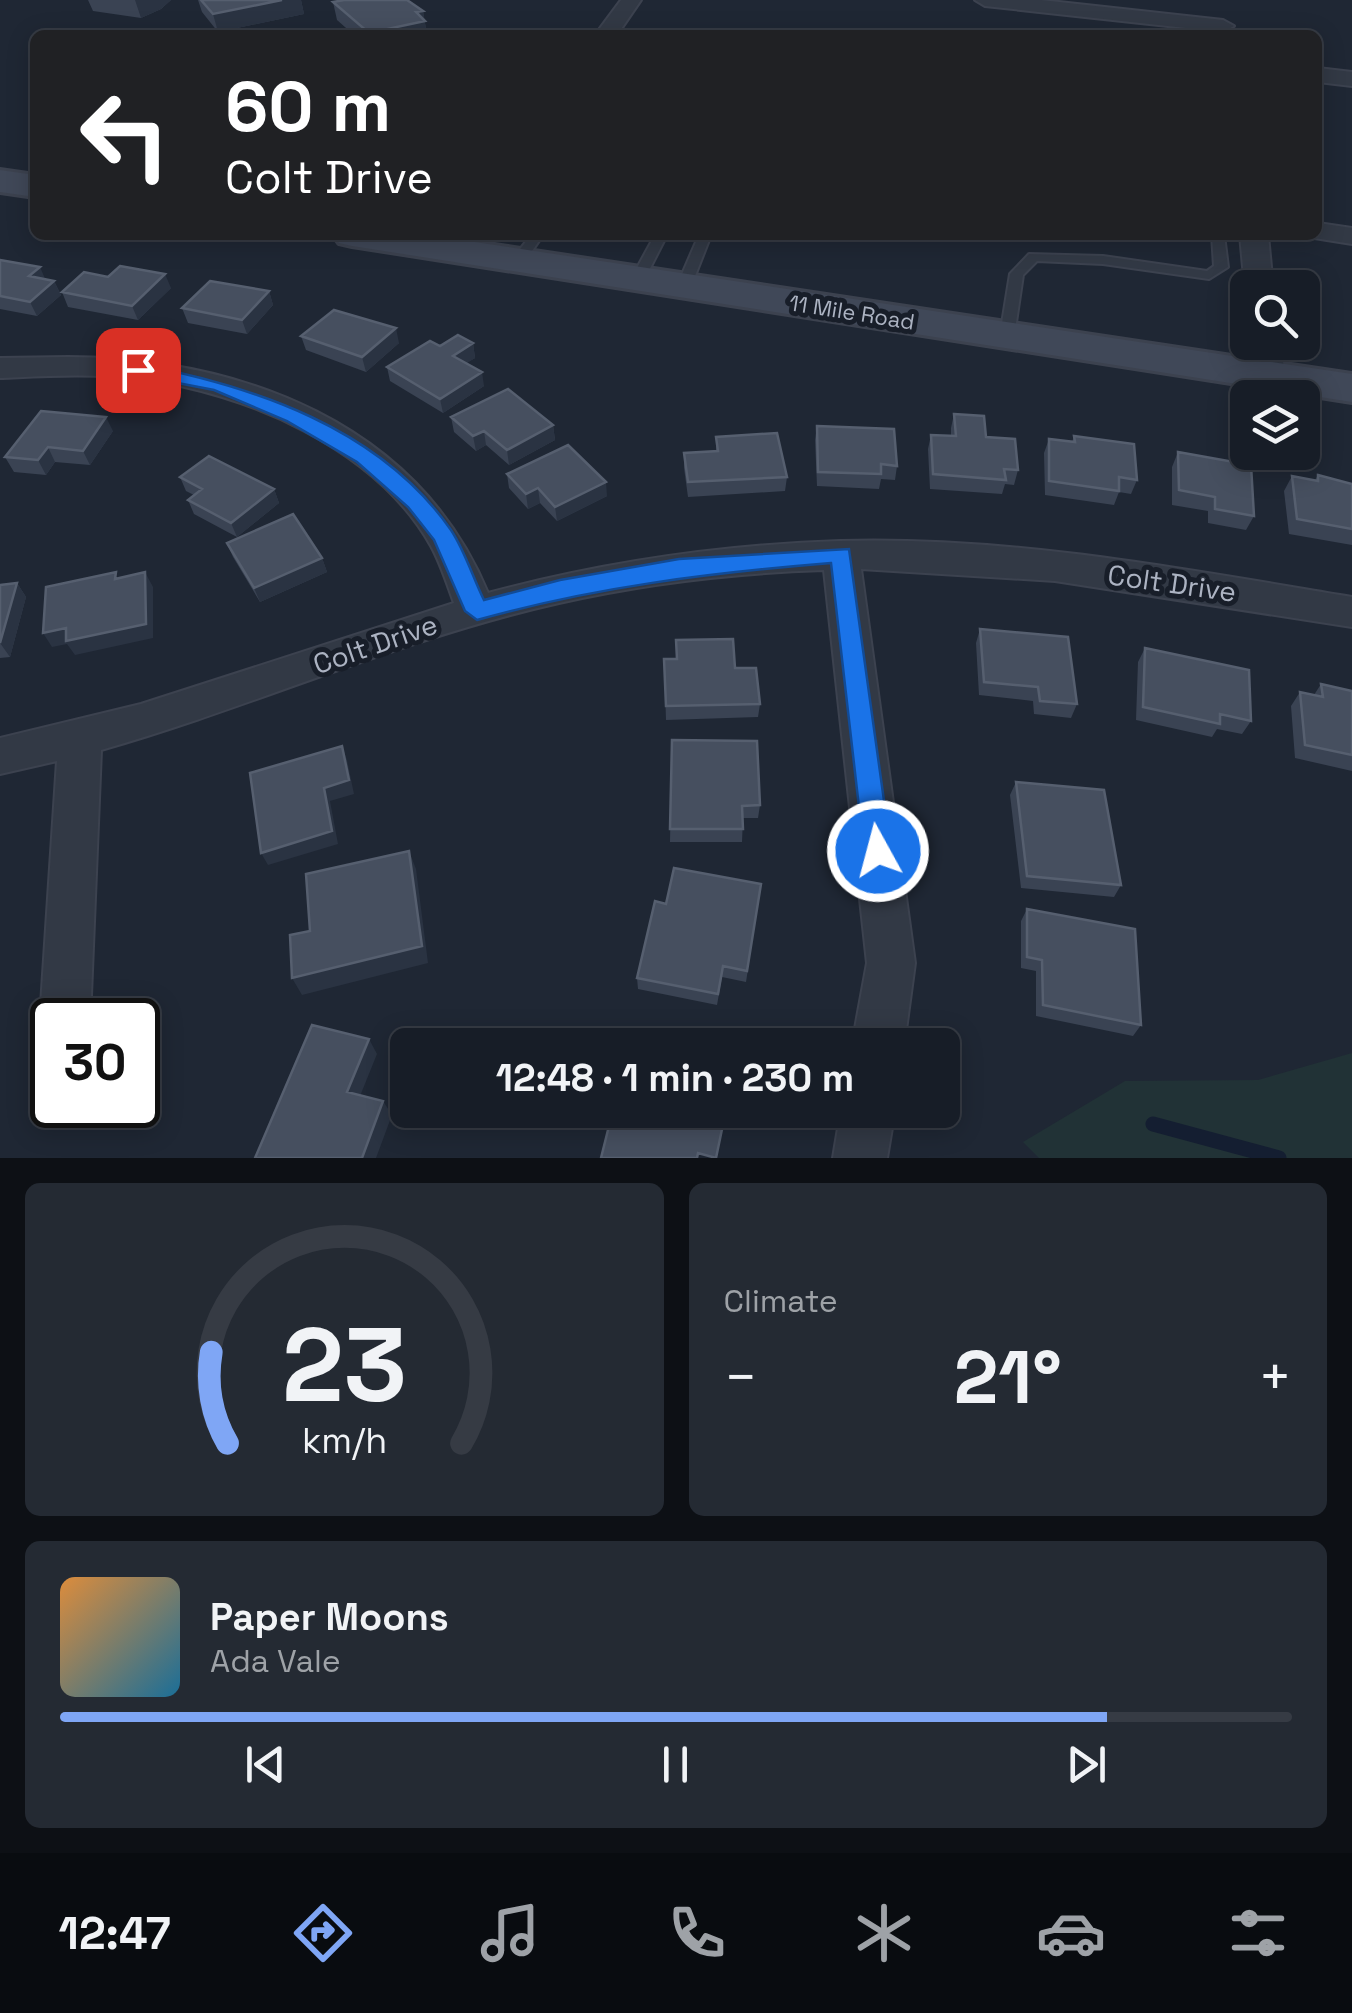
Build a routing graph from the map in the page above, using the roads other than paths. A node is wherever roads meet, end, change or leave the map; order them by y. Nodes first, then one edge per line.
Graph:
1 (631, 0) edge
2 (985, 0) edge
3 (1216, 0) edge
4 (610, 30) edge
5 (1224, 30) edge
6 (1322, 75) edge
7 (1352, 79) edge
8 (0, 181) edge
9 (30, 185) edge
10 (1322, 232) edge
11 (1352, 236) edge
12 (419, 240) edge
13 (658, 240) edge
14 (703, 240) edge
15 (1218, 240) edge
16 (1255, 240) edge
17 (527, 248) edge
18 (1258, 270) edge
19 (638, 279) junction
20 (684, 286) junction
21 (1006, 336) junction
22 (1230, 356) edge
23 (1270, 360) edge
24 (0, 368) edge
25 (1352, 388) edge
26 (841, 554) junction
27 (477, 611) junction
28 (1352, 612) edge
29 (80, 741) junction
30 (0, 756) edge
31 (65, 998) edge
32 (881, 1028) edge
33 (865, 1128) edge
34 (860, 1158) edge

1 - 4 street
2 - 5 street
3 - 5 street
6 - 7 street
8 - 9 street
10 - 11 street
12 - 17 street, 11 Mile Road
13 - 19 lane
14 - 20 lane
15 - 21 lane
16 - 18 street
17 - 19 street, 11 Mile Road
19 - 20 street, 11 Mile Road
20 - 21 street, 11 Mile Road
21 - 22 street, 11 Mile Road
23 - 25 street, 11 Mile Road
24 - 27 street
26 - 27 street, Colt Drive
26 - 28 street, Colt Drive
26 - 32 street
27 - 29 street, Colt Drive
29 - 30 street, Colt Drive
29 - 31 street
33 - 34 street

